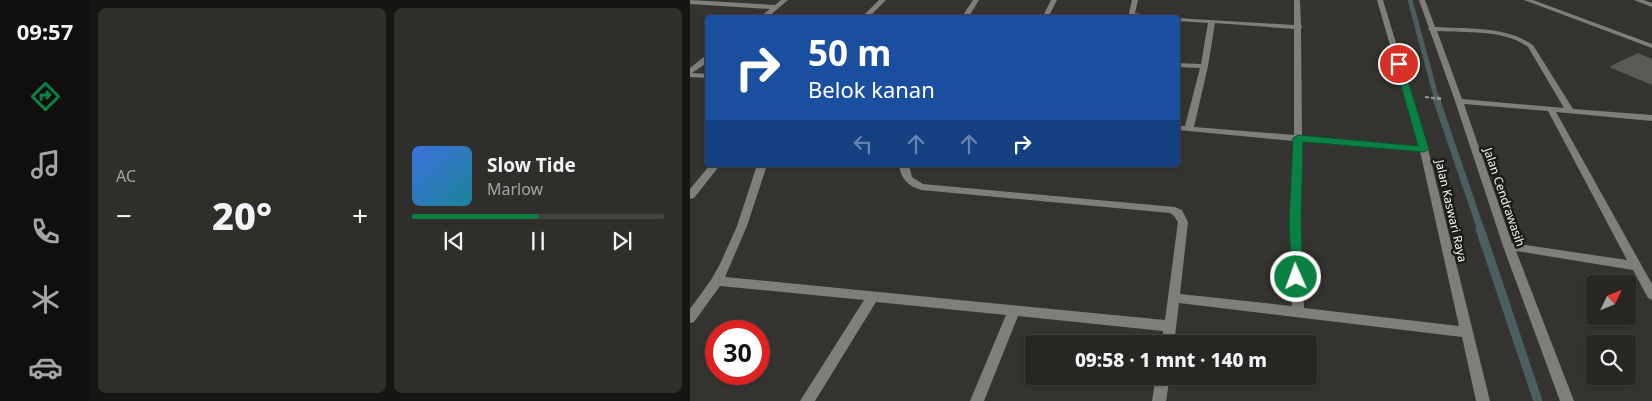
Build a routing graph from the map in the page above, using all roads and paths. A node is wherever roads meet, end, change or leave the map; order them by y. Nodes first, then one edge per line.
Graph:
1 (785, 0) edge
2 (883, 0) edge
3 (976, 0) edge
4 (1054, 0) edge
5 (1135, 0) edge
6 (1297, 0) edge
7 (1380, 0) edge
8 (1422, 0) edge
9 (1527, 0) edge
10 (1637, 0) edge
11 (690, 2) edge
12 (1652, 5) edge
13 (776, 7) junction
14 (766, 15) edge
15 (867, 15) edge
16 (966, 15) edge
17 (1046, 15) edge
18 (1132, 15) edge
19 (1180, 19) edge
20 (1212, 21) junction
21 (1299, 26) junction
22 (1431, 29) junction
23 (1652, 46) edge
24 (705, 60) edge
25 (1180, 65) edge
26 (1204, 66) junction
27 (690, 71) edge
28 (690, 75) edge
29 (705, 76) edge
30 (1459, 101) junction
31 (1552, 110) junction
32 (1571, 112) junction
33 (1652, 118) edge
34 (1180, 128) edge
35 (1189, 129) junction
36 (1298, 138) junction
37 (1424, 149) junction
38 (713, 167) edge
39 (761, 167) edge
40 (904, 167) edge
41 (690, 196) edge
42 (1508, 246) junction
43 (1635, 266) junction
44 (718, 281) junction
45 (1652, 295) edge
46 (873, 296) junction
47 (1175, 298) junction
48 (1013, 312) junction
49 (1298, 313) junction
50 (690, 318) edge
51 (1171, 326) junction
52 (1466, 332) junction
53 (1170, 335) edge
54 (1162, 385) edge
55 (807, 401) edge
56 (977, 401) edge
57 (1159, 401) edge
58 (1483, 401) edge
59 (1567, 401) edge

1 - 13 street
2 - 15 street
3 - 16 street
4 - 17 street
5 - 18 street
6 - 21 street
7 - 37 street, Jalan Kaswari Raya
8 - 22 street, Jalan Cendrawasih
9 - 23 street
10 - 12 street
11 - 13 street
13 - 14 street
19 - 20 street
20 - 21 street
20 - 26 street
21 - 36 street
22 - 30 street, Jalan Cendrawasih
22 - 32 street
24 - 27 street
25 - 26 street
26 - 35 street
28 - 29 street
30 - 31 street
30 - 42 street, Jalan Cendrawasih
31 - 32 street
31 - 43 street
32 - 33 street
34 - 35 street
35 - 36 street
36 - 37 street
36 - 49 street
37 - 52 street, Jalan Kaswari Raya
38 - 41 street
39 - 44 street
40 - 47 street
42 - 43 street
42 - 59 street, Jalan Cendrawasih
43 - 45 street
44 - 46 street
44 - 50 street
46 - 48 street
46 - 55 street
47 - 49 street
47 - 51 street
48 - 51 street
48 - 56 street
49 - 52 street
51 - 53 street
52 - 58 street, Jalan Kaswari Raya
54 - 57 street

